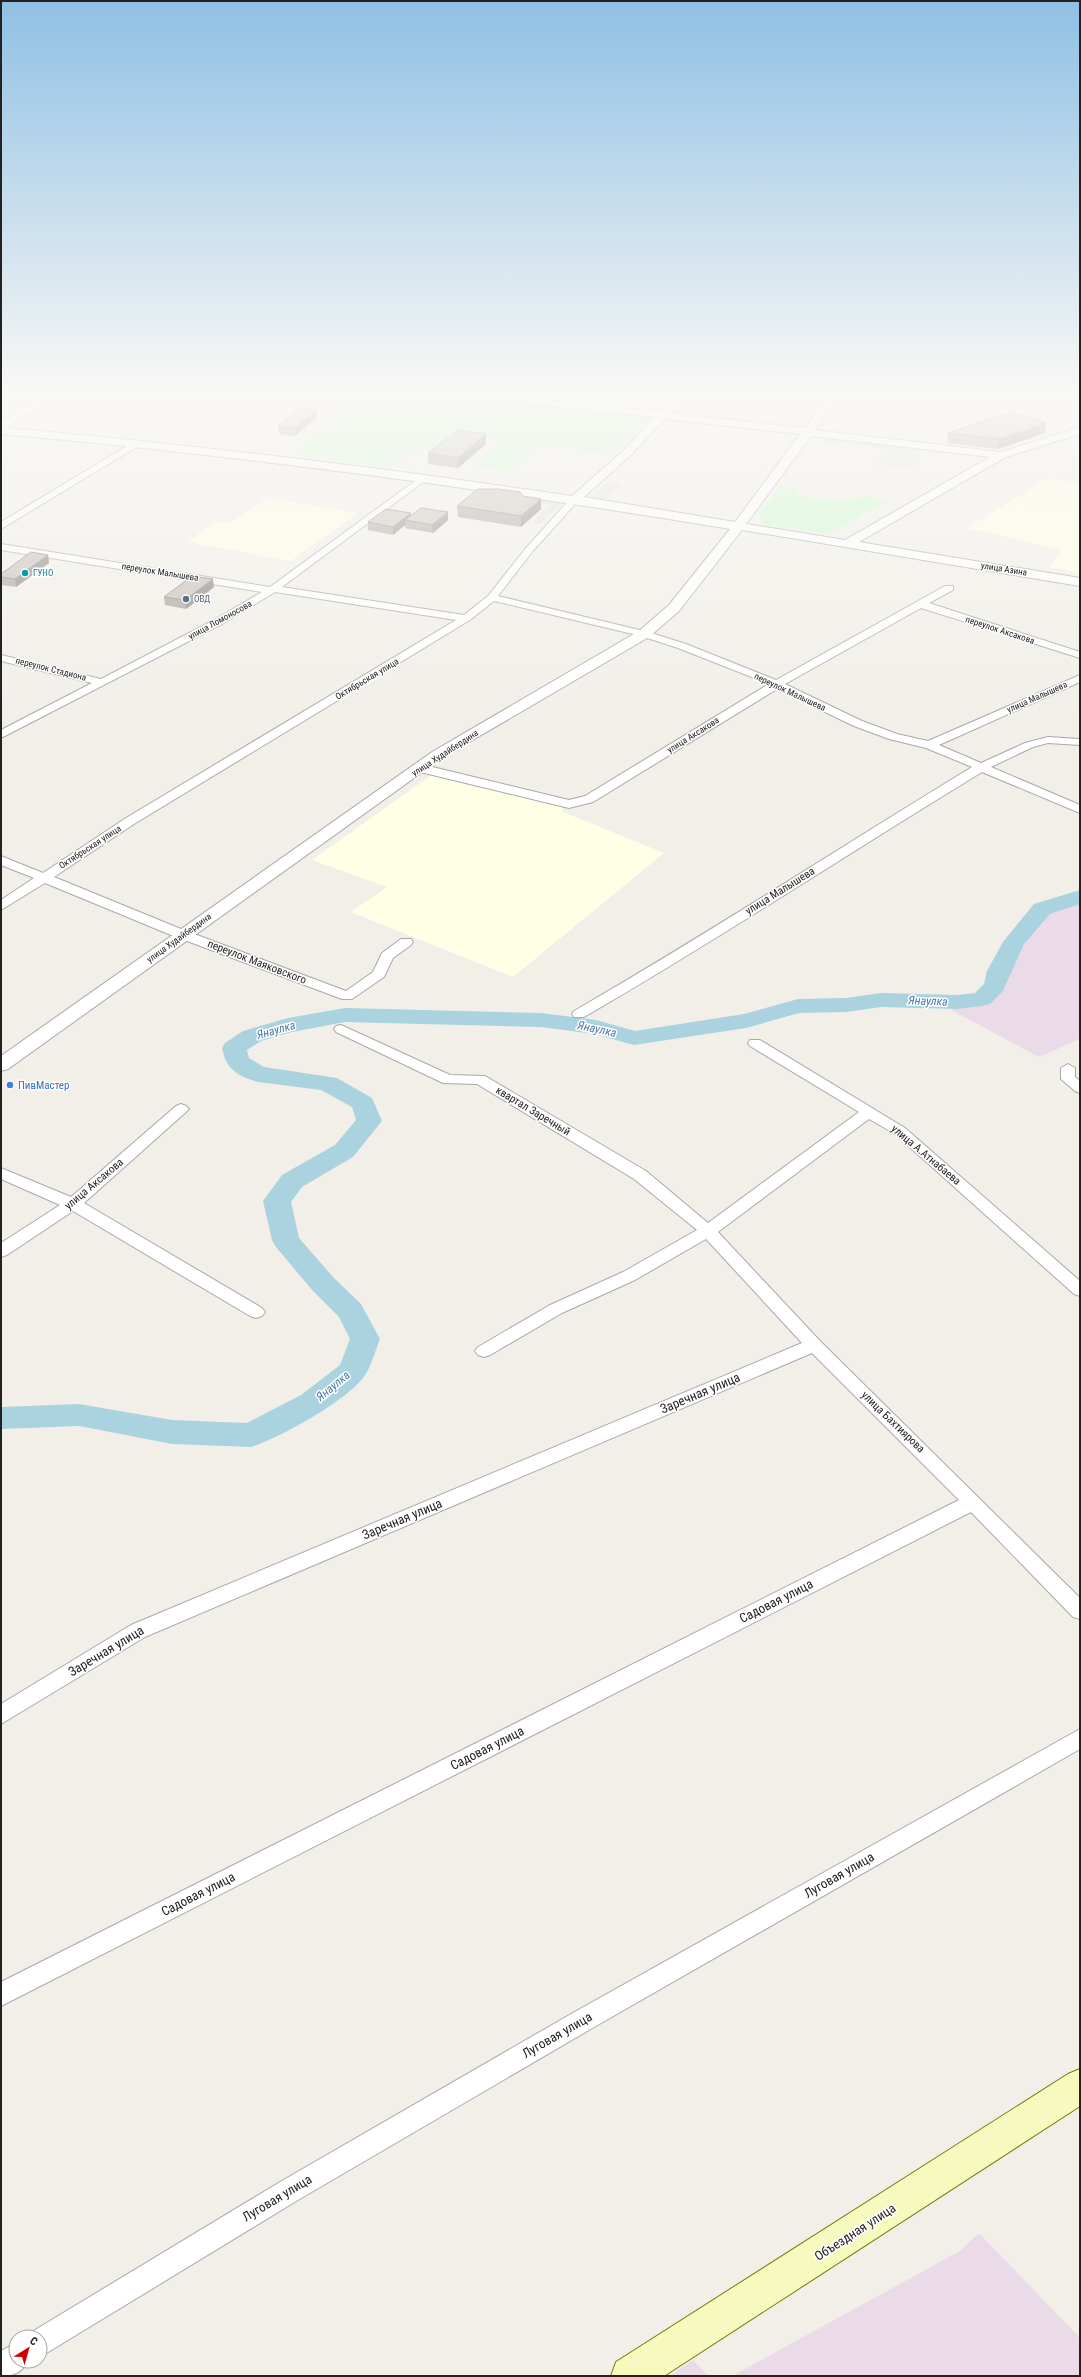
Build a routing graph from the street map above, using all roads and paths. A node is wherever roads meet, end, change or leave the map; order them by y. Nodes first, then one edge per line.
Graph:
1 (39, 503) edge
2 (389, 503) edge
3 (572, 503) edge
4 (592, 503) edge
5 (757, 503) edge
6 (918, 503) edge
7 (749, 513) junction
8 (698, 520) junction
9 (1, 526) edge
10 (739, 527) junction
11 (776, 533) junction
12 (726, 543) junction
13 (847, 544) junction
14 (1, 547) edge
15 (1080, 582) edge
16 (949, 588) dead end
17 (272, 590) junction
18 (492, 598) junction
19 (920, 604) junction
20 (466, 618) junction
21 (644, 634) junction
22 (1080, 655) edge
23 (1, 658) edge
24 (1080, 678) edge
25 (102, 682) junction
26 (776, 684) junction
27 (1, 735) edge
28 (1080, 742) edge
29 (929, 745) junction
30 (420, 768) junction
31 (981, 768) junction
32 (1080, 809) edge
33 (1, 860) edge
34 (44, 877) junction
35 (1, 906) edge
36 (185, 935) junction
37 (406, 942) dead end
38 (579, 1014) dead end
39 (340, 1029) dead end
40 (755, 1043) dead end
41 (1, 1065) edge
42 (1068, 1068) dead end
43 (1080, 1088) edge
44 (180, 1109) dead end
45 (869, 1112) junction
46 (1, 1173) edge
47 (74, 1204) junction
48 (708, 1231) junction
49 (1, 1251) edge
50 (1080, 1290) edge
51 (256, 1312) dead end
52 (814, 1345) junction
53 (484, 1351) dead end
54 (973, 1502) junction
55 (1080, 1611) edge
56 (1, 1715) edge
57 (1080, 1738) edge
58 (1, 1994) edge
59 (1080, 2086) edge
60 (48, 2338) edge
61 (630, 2376) edge

1 - 9 street
2 - 17 street, улица Ломоносова
3 - 18 street, Октябрьская улица
4 - 8 street, улица Азина
5 - 7 street, улица Худайбердина
6 - 13 street
7 - 8 street
7 - 10 street, улица Худайбердина
7 - 11 street
8 - 10 street, улица Азина
8 - 12 street
10 - 11 street, улица Азина
10 - 12 street, улица Худайбердина
11 - 12 street
11 - 13 street, улица Азина
12 - 21 street, улица Худайбердина
13 - 15 street, улица Азина
14 - 17 street, переулок Малышева
16 - 19 street, улица Аксакова
17 - 20 street, переулок Малышева
17 - 25 street, улица Ломоносова
18 - 20 street, Октябрьская улица
18 - 21 street, переулок Малышева
19 - 22 street, переулок Аксакова
19 - 26 street, улица Аксакова
20 - 34 street, Октябрьская улица
21 - 26 street, переулок Малышева
21 - 30 street, улица Худайбердина
23 - 25 street, переулок Стадиона
24 - 29 street, улица Малышева
25 - 27 street, улица Ломоносова
26 - 29 street, переулок Малышева
26 - 30 street, улица Аксакова
28 - 31 street, улица Малышева
29 - 31 street, переулок Малышева
30 - 36 street, улица Худайбердина
31 - 32 street, переулок Малышева
31 - 38 street, улица Малышева
33 - 34 street, переулок Маяковского
34 - 35 street, Октябрьская улица
34 - 36 street, переулок Маяковского
36 - 37 street, переулок Маяковского
36 - 41 street, улица Худайбердина
39 - 48 street, квартал Заречный
40 - 45 street, улица А.Атнабаева
42 - 43 street
44 - 47 street, улица Аксакова
45 - 48 street
45 - 50 street, улица А.Атнабаева
46 - 47 street
47 - 49 street, улица Аксакова
47 - 51 street
48 - 52 street, улица Бахтиярова
48 - 53 street
52 - 54 street, улица Бахтиярова
52 - 56 street, Заречная улица
54 - 55 street, улица Бахтиярова
54 - 58 street, Садовая улица
57 - 60 street, Луговая улица
59 - 61 main road, Объездная улица

